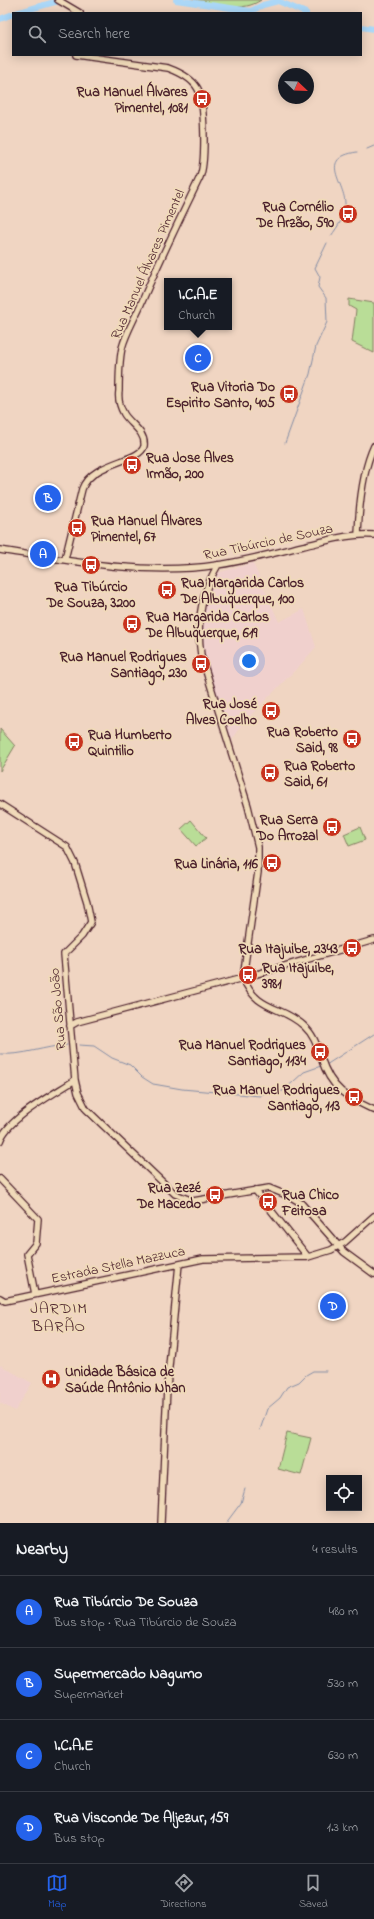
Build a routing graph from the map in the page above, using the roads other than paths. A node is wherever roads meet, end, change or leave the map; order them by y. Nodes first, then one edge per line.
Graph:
1 (58, 0) edge
2 (78, 12) edge
3 (83, 56) edge
4 (374, 446) edge
5 (358, 534) junction
6 (374, 535) edge
7 (0, 550) edge
8 (65, 559) junction
9 (218, 565) junction
10 (0, 804) edge
11 (374, 940) edge
12 (243, 978) junction
13 (70, 1018) junction
14 (77, 1022) junction
15 (70, 1026) junction
16 (75, 1080) junction
17 (374, 1110) edge
18 (0, 1141) edge
19 (0, 1179) edge
20 (255, 1190) junction
21 (374, 1216) edge
22 (338, 1246) junction
23 (308, 1256) junction
24 (179, 1264) junction
25 (374, 1274) edge
26 (35, 1294) junction
27 (0, 1298) edge
28 (161, 1523) edge

1 - 2 street
3 - 8 street, Rua Manuel Álvares Pimentel
4 - 5 street
5 - 6 street, Rua Tibúrcio de Souza
5 - 9 street, Rua Tibúrcio de Souza
7 - 8 street, Rua Tibúrcio de Souza
8 - 9 street, Rua Tibúrcio de Souza
9 - 12 street
10 - 13 street, Rua São João
11 - 12 street
12 - 14 street
12 - 17 street
13 - 14 street
13 - 15 street, Rua São João
14 - 15 street
15 - 16 street, Rua São João
16 - 18 street
16 - 20 street, Rua São João
19 - 26 street
20 - 22 street, Rua São João
20 - 23 street
21 - 22 street, Estrada Stella Mazzuca
22 - 23 street, Estrada Stella Mazzuca
22 - 25 street
23 - 24 street, Estrada Stella Mazzuca
24 - 26 street, Estrada Stella Mazzuca
24 - 28 street
26 - 27 street, Estrada Stella Mazzuca

